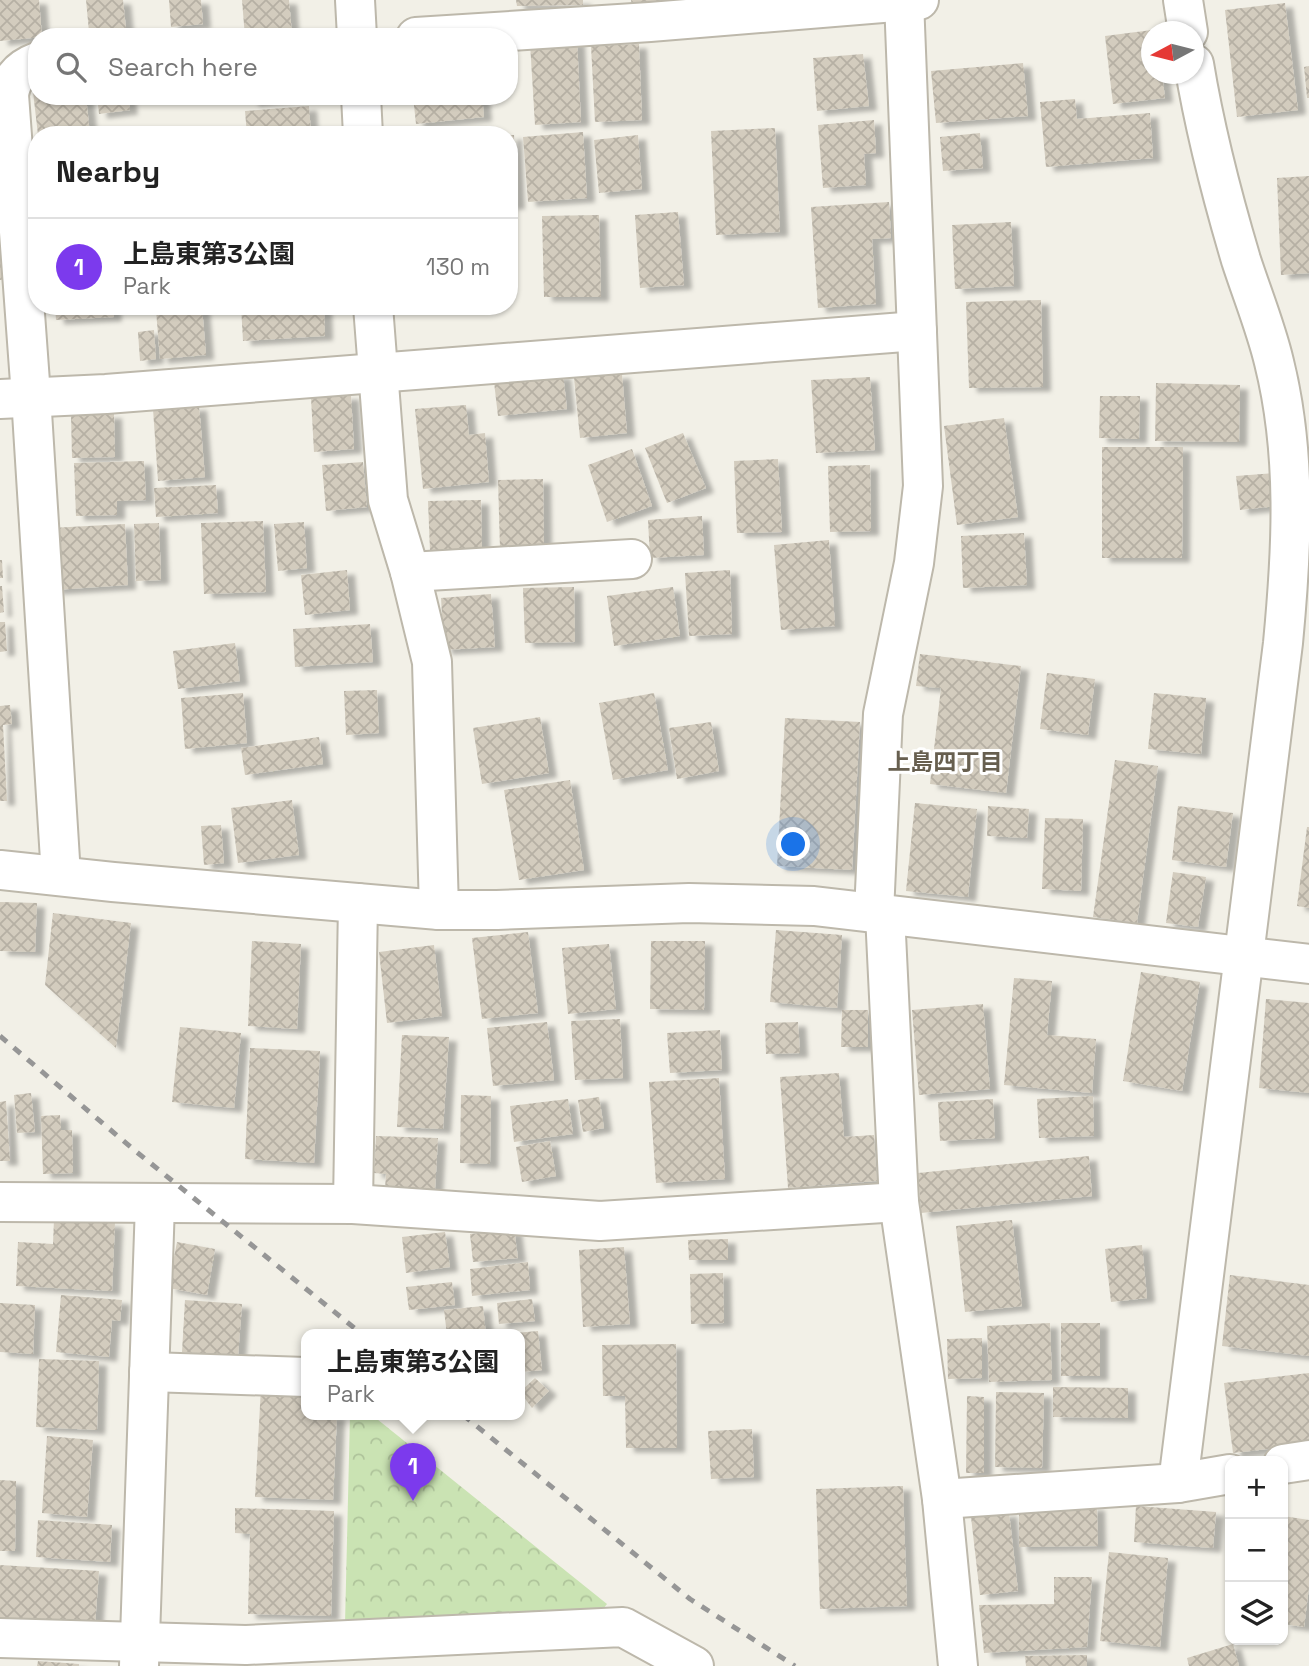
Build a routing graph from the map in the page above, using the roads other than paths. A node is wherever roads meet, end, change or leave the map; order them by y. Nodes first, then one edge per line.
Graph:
1 (355, 0) edge
2 (904, 0) edge
3 (919, 0) edge
4 (1182, 0) edge
5 (1186, 21) edge
6 (357, 28) edge
7 (518, 30) edge
8 (28, 68) edge
9 (1198, 84) edge
10 (361, 105) edge
11 (363, 126) edge
12 (374, 315) edge
13 (917, 331) junction
14 (377, 372) junction
15 (15, 397) edge
16 (632, 559) dead end
17 (410, 572) junction
18 (0, 870) edge
19 (61, 876) junction
20 (358, 903) junction
21 (439, 909) junction
22 (879, 914) junction
23 (1243, 957) junction
24 (1309, 964) edge
25 (0, 1202) edge
26 (899, 1202) junction
27 (155, 1204) junction
28 (353, 1204) junction
29 (149, 1372) junction
30 (301, 1377) edge
31 (1309, 1460) edge
32 (1288, 1463) edge
33 (1225, 1475) edge
34 (1178, 1483) junction
35 (942, 1499) junction
36 (623, 1628) junction
37 (11, 1648) edge
38 (140, 1654) edge
39 (626, 1666) edge
40 (694, 1666) edge
41 (958, 1666) edge

1 - 6 street
2 - 3 street
2 - 7 street
2 - 13 street
4 - 5 street
8 - 15 street
9 - 23 street
10 - 11 street
12 - 14 street
13 - 14 street
13 - 22 street
14 - 15 street
14 - 17 street
15 - 19 street
16 - 17 street
17 - 21 street
18 - 19 street
19 - 20 street
20 - 21 street
20 - 28 street
21 - 22 street
22 - 23 street
22 - 26 street
23 - 24 street
23 - 34 street
25 - 27 street
26 - 28 street
26 - 35 street
27 - 28 street
27 - 29 street
29 - 30 street
29 - 38 street
31 - 32 street
33 - 34 street
34 - 35 street
35 - 41 street
36 - 38 street
36 - 39 street
36 - 40 street
37 - 38 street

